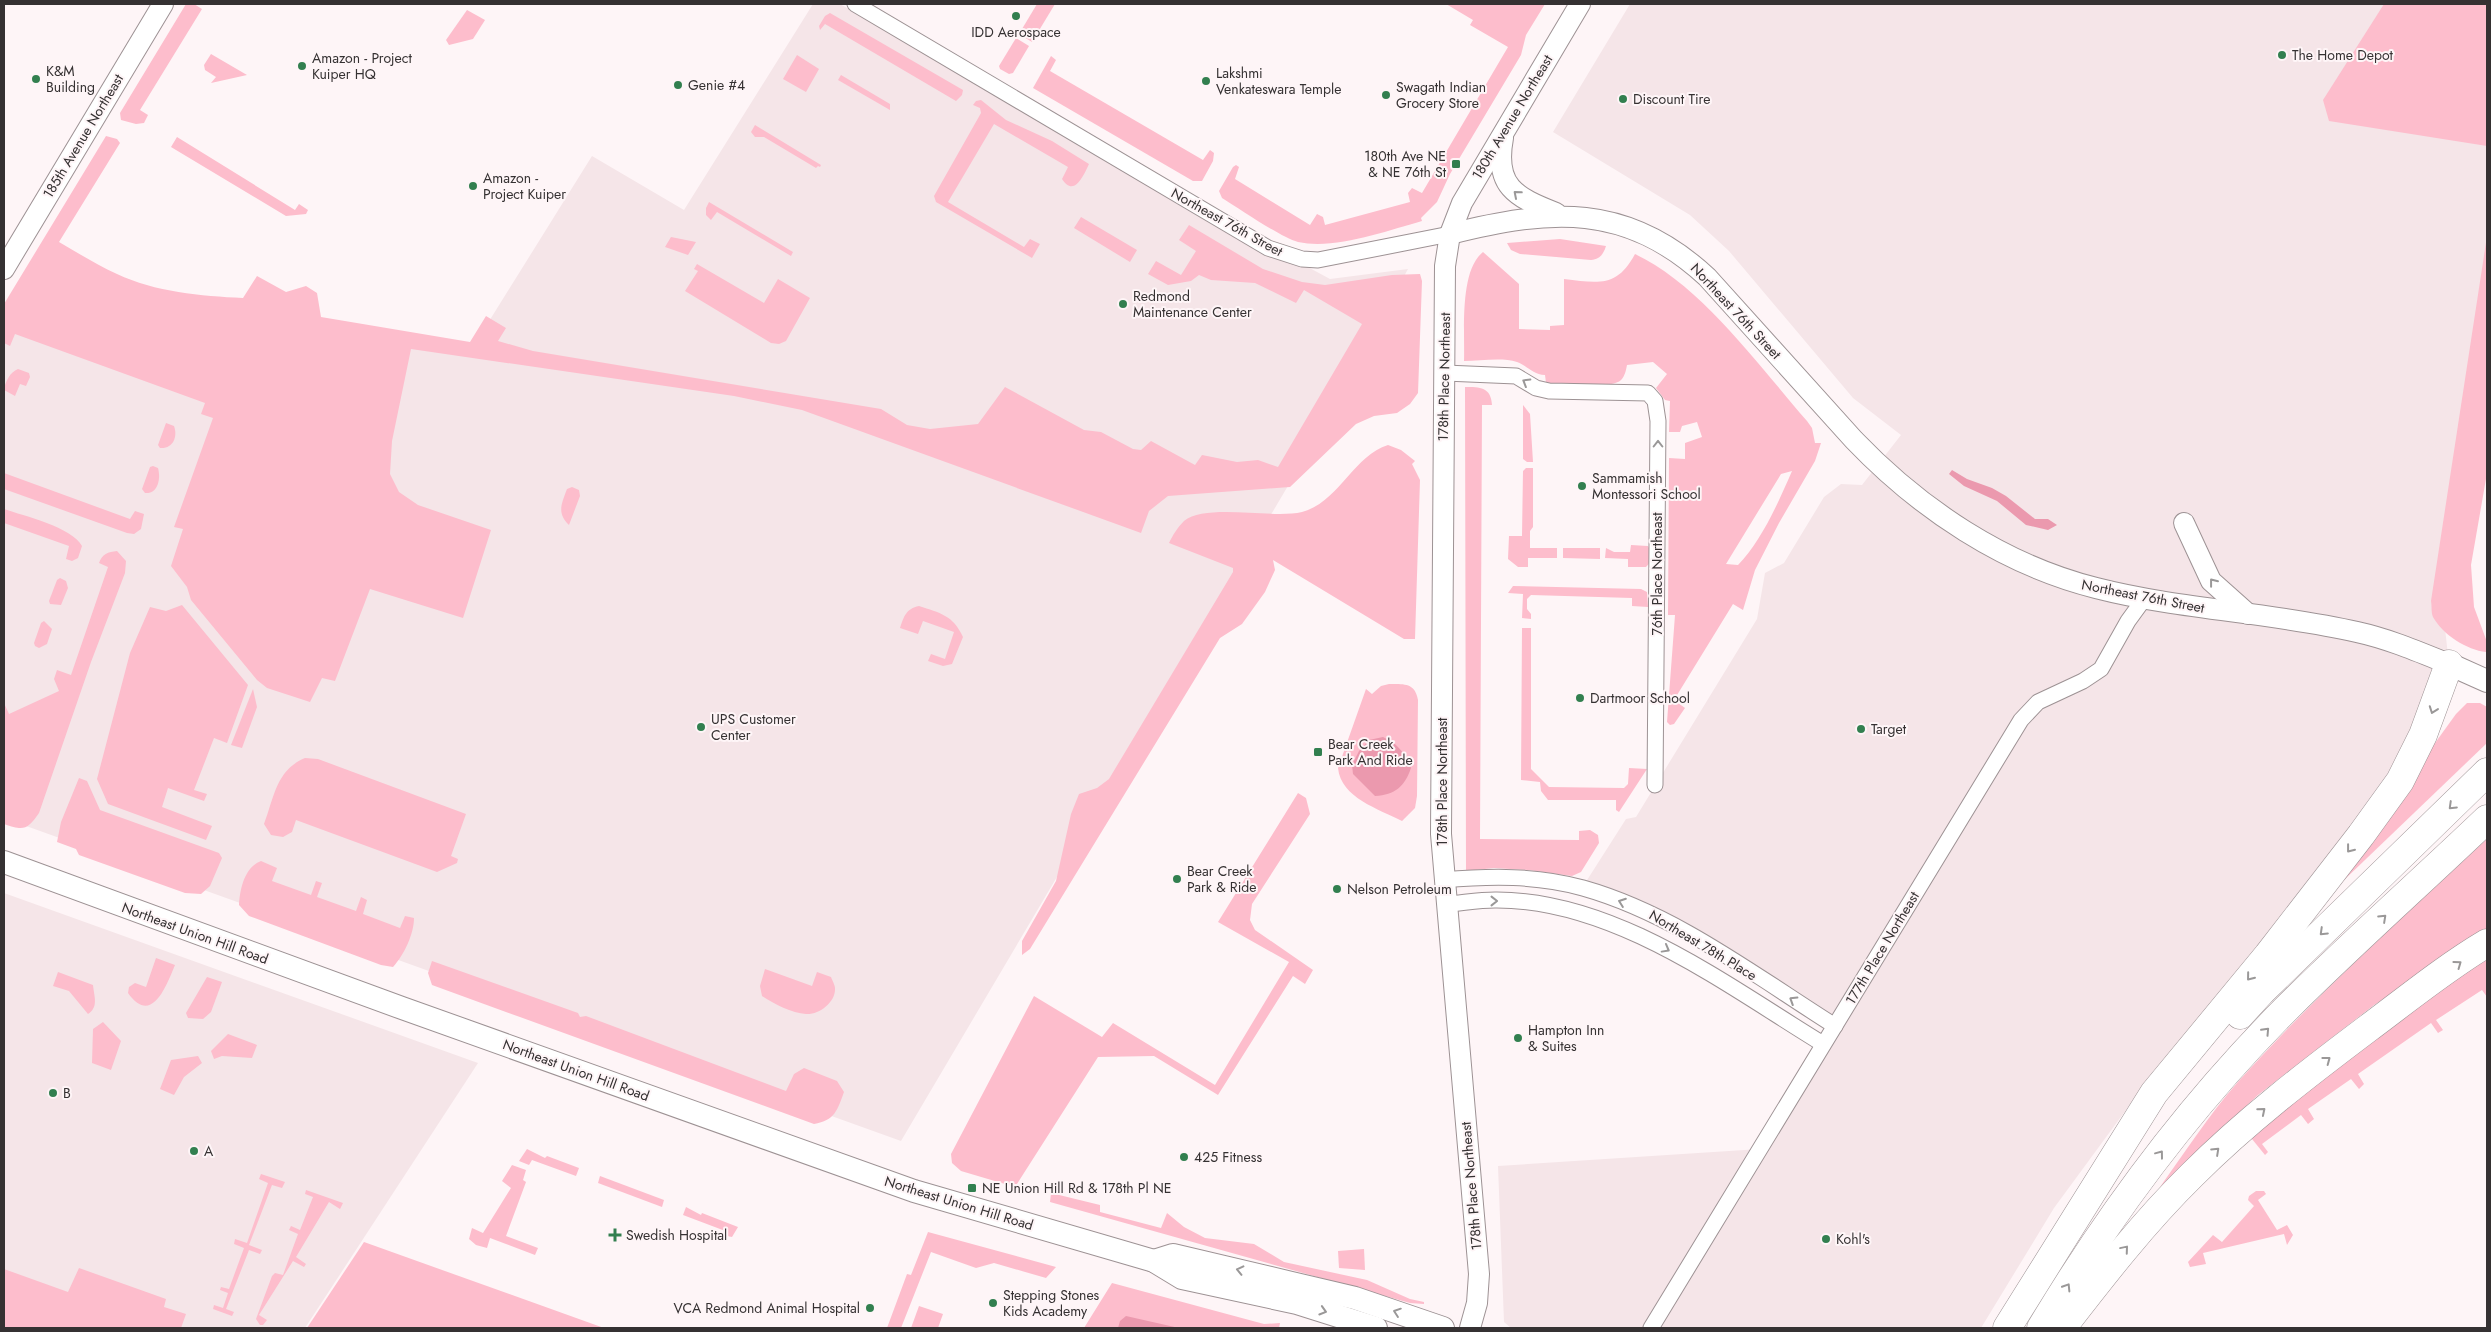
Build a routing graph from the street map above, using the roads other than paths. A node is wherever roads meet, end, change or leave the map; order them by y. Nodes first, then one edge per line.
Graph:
1 (163, 4) edge
2 (855, 4) edge
3 (1580, 4) edge
4 (1504, 130) junction
5 (1560, 215) junction
6 (1450, 234) junction
7 (4, 269) edge
8 (1444, 373) junction
9 (2184, 523) dead end
10 (2144, 599) junction
11 (2249, 615) junction
12 (2449, 664) junction
13 (2487, 681) edge
14 (2487, 772) edge
15 (1655, 785) dead end
16 (2487, 819) edge
17 (4, 862) edge
18 (1444, 880) junction
19 (1446, 904) junction
20 (2487, 943) edge
21 (1835, 1026) junction
22 (1824, 1044) junction
23 (2093, 1192) junction
24 (1154, 1261) junction
25 (1376, 1328) edge
26 (1443, 1328) edge
27 (1470, 1328) edge
28 (1651, 1328) edge
29 (2007, 1328) edge
30 (2041, 1328) edge
31 (2062, 1328) edge

1 - 7 street, 185th Avenue Northeast
2 - 6 street, Northeast 76th Street
3 - 4 street, 180th Avenue Northeast
5 -> 4 street
4 - 6 street, 180th Avenue Northeast
5 - 6 street, Northeast 76th Street
5 - 10 street, Northeast 76th Street
6 - 8 street, 178th Place Northeast
15 -> 8 street, 76th Place Northeast
8 - 18 street, 178th Place Northeast
11 -> 9 street
10 - 11 street, Northeast 76th Street
10 - 21 street, 177th Place Northeast
11 - 12 street, Northeast 76th Street
12 - 13 main road, Northeast 76th Street
12 -> 23 highway
14 -> 23 highway
30 -> 16 highway
17 - 24 main road, Northeast Union Hill Road
18 - 19 street, 178th Place Northeast
21 -> 18 street, Northeast 78th Place
19 -> 22 street, Northeast 78th Place
19 - 27 street, 178th Place Northeast
31 -> 20 highway
21 - 22 street, 177th Place Northeast
22 - 28 street, 177th Place Northeast
23 - 29 highway
24 -> 25 main road, Northeast Union Hill Road
26 -> 24 main road, Northeast Union Hill Road

